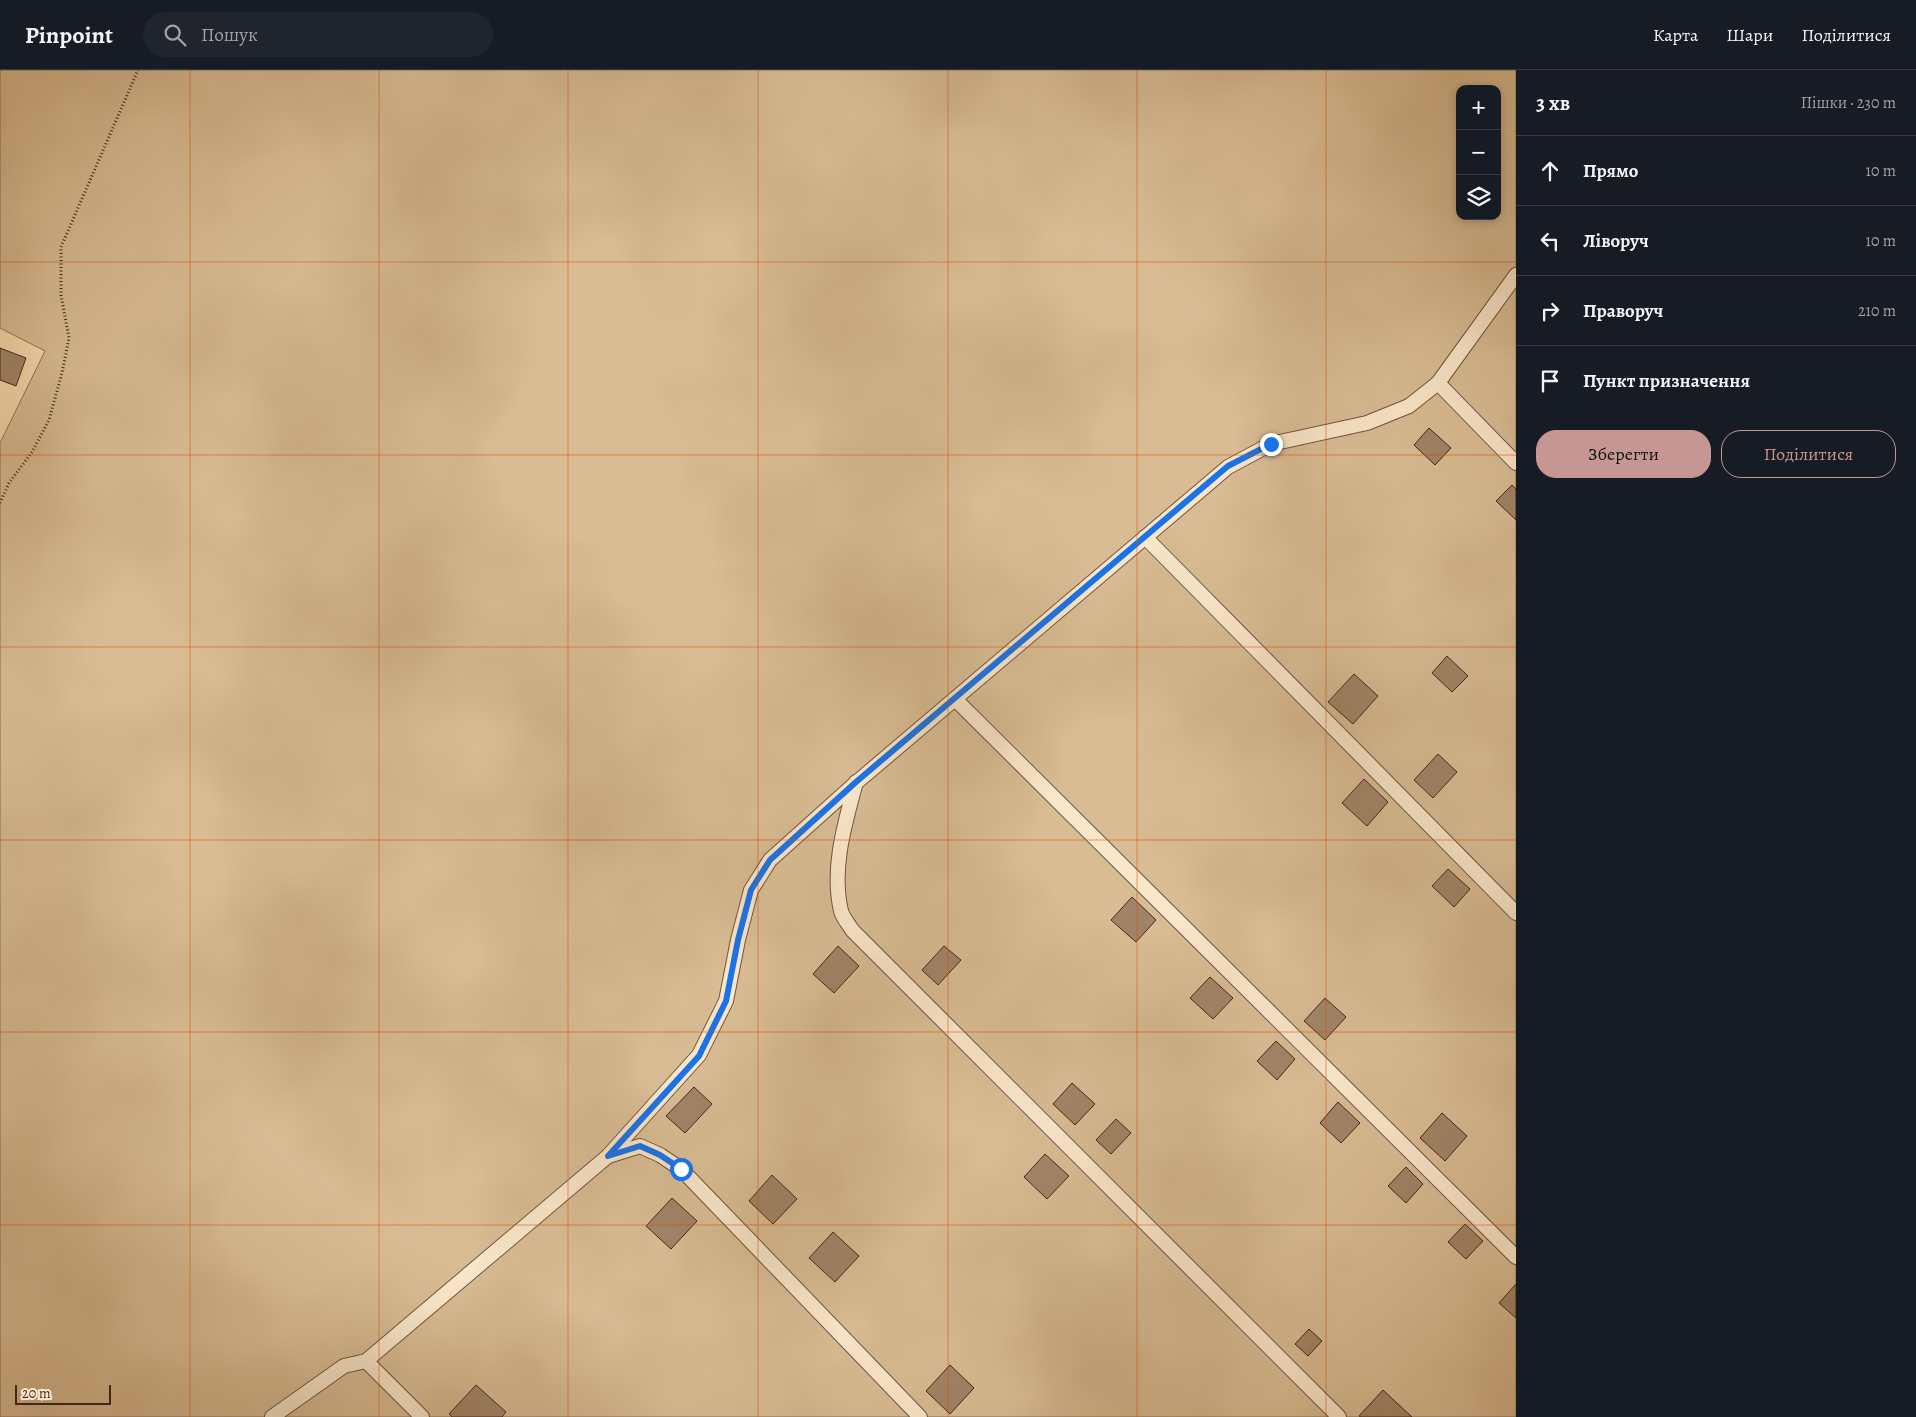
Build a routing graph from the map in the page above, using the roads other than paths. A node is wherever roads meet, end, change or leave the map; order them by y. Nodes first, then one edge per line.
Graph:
1 (1516, 275) edge
2 (1438, 383) junction
3 (1516, 463) edge
4 (1145, 537) junction
5 (955, 699) junction
6 (856, 782) junction
7 (1516, 913) edge
8 (608, 1156) junction
9 (1516, 1257) edge
10 (366, 1361) junction
11 (272, 1417) edge
12 (422, 1417) edge
13 (920, 1417) edge
14 (1339, 1417) edge

1 - 2 lane
2 - 3 lane
2 - 4 lane
4 - 5 lane
4 - 7 lane
5 - 6 lane
5 - 9 lane
6 - 8 lane
6 - 14 lane
8 - 10 lane
8 - 13 lane
10 - 11 lane
10 - 12 lane

